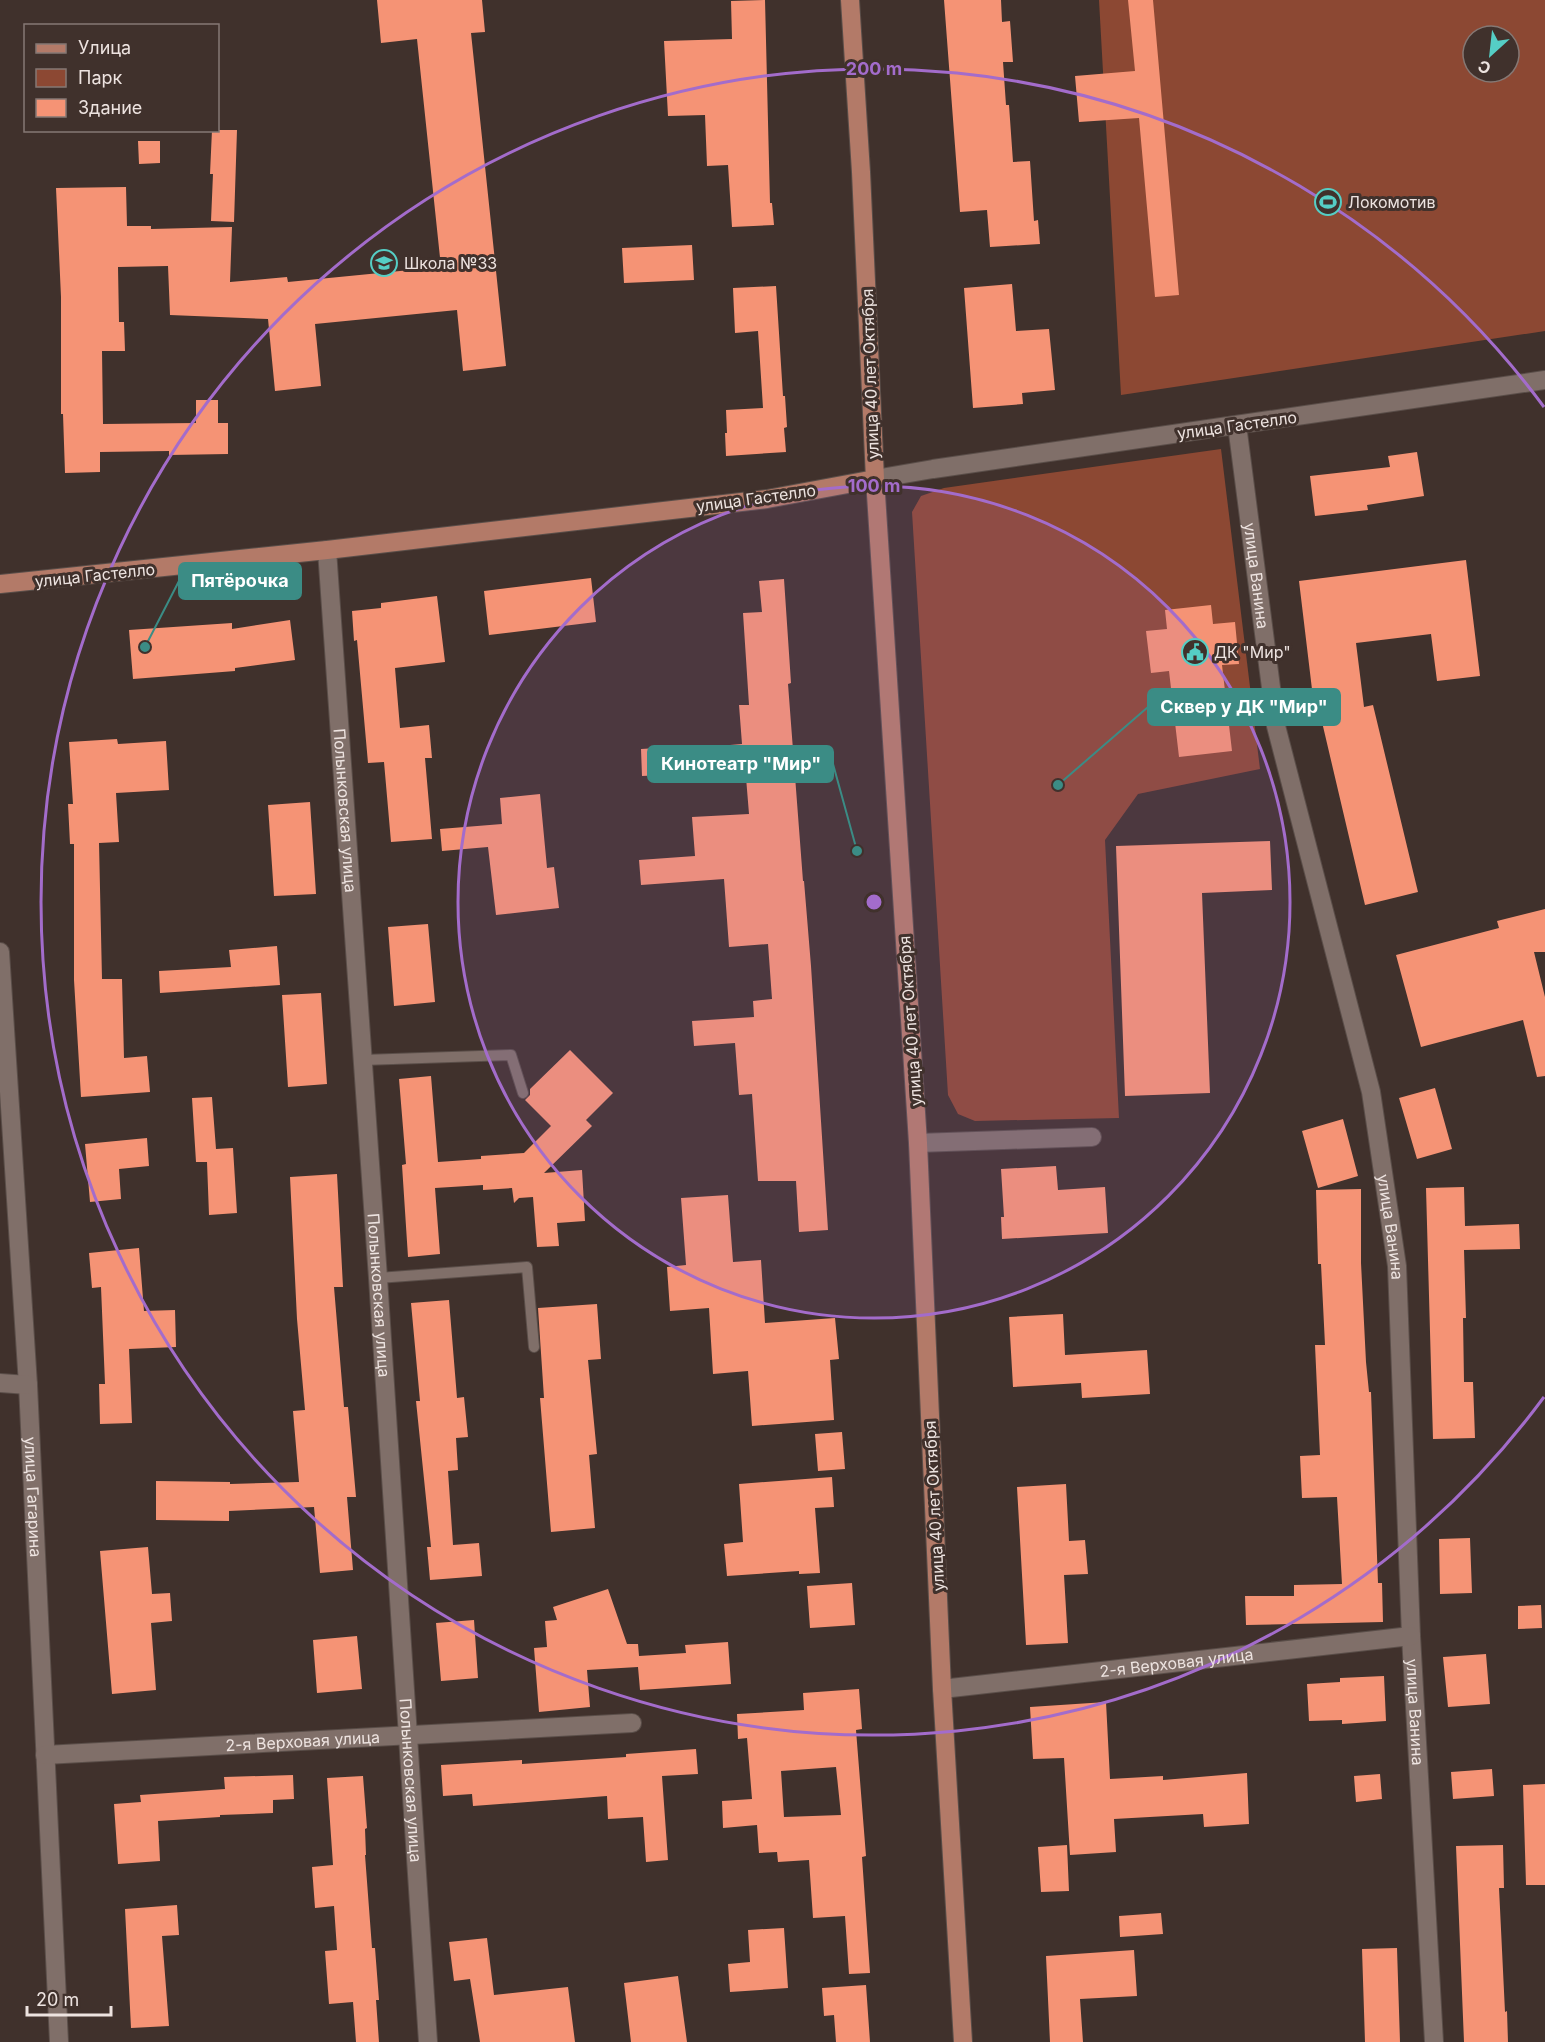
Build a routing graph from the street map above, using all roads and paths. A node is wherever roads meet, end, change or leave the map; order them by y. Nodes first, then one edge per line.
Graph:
1 (850, 0) edge
2 (1545, 380) edge
3 (1237, 425) junction
4 (875, 479) junction
5 (327, 550) junction
6 (0, 584) edge
7 (0, 952) edge
8 (363, 1060) junction
9 (523, 1093) dead end
10 (1092, 1137) dead end
11 (918, 1143) junction
12 (378, 1278) junction
13 (534, 1347) dead end
14 (0, 1383) edge
15 (28, 1385) junction
16 (1411, 1636) junction
17 (942, 1689) junction
18 (633, 1723) dead end
19 (408, 1736) junction
20 (45, 1755) junction
21 (59, 2042) edge
22 (428, 2042) edge
23 (963, 2042) edge
24 (1434, 2042) edge

1 - 4 main road, улица 40 лет Октября
2 - 3 street, улица Гастелло
3 - 4 street, улица Гастелло
3 - 16 street, улица Ванина
4 - 5 main road, улица Гастелло
4 - 11 main road, улица 40 лет Октября
5 - 6 main road, улица Гастелло
5 - 8 street, Полынковская улица
7 - 15 street, улица Гагарина
8 - 9 lane
8 - 12 street, Полынковская улица
10 - 11 street
11 - 17 main road, улица 40 лет Октября
12 - 13 lane
12 - 19 street, Полынковская улица
14 - 15 street
15 - 20 street, улица Гагарина
16 - 17 street, 2-я Верховая улица
16 - 24 street, улица Ванина
17 - 23 main road, улица 40 лет Октября
18 - 19 street, 2-я Верховая улица
19 - 20 street, 2-я Верховая улица
19 - 22 street, Полынковская улица
20 - 21 street, улица Гагарина

